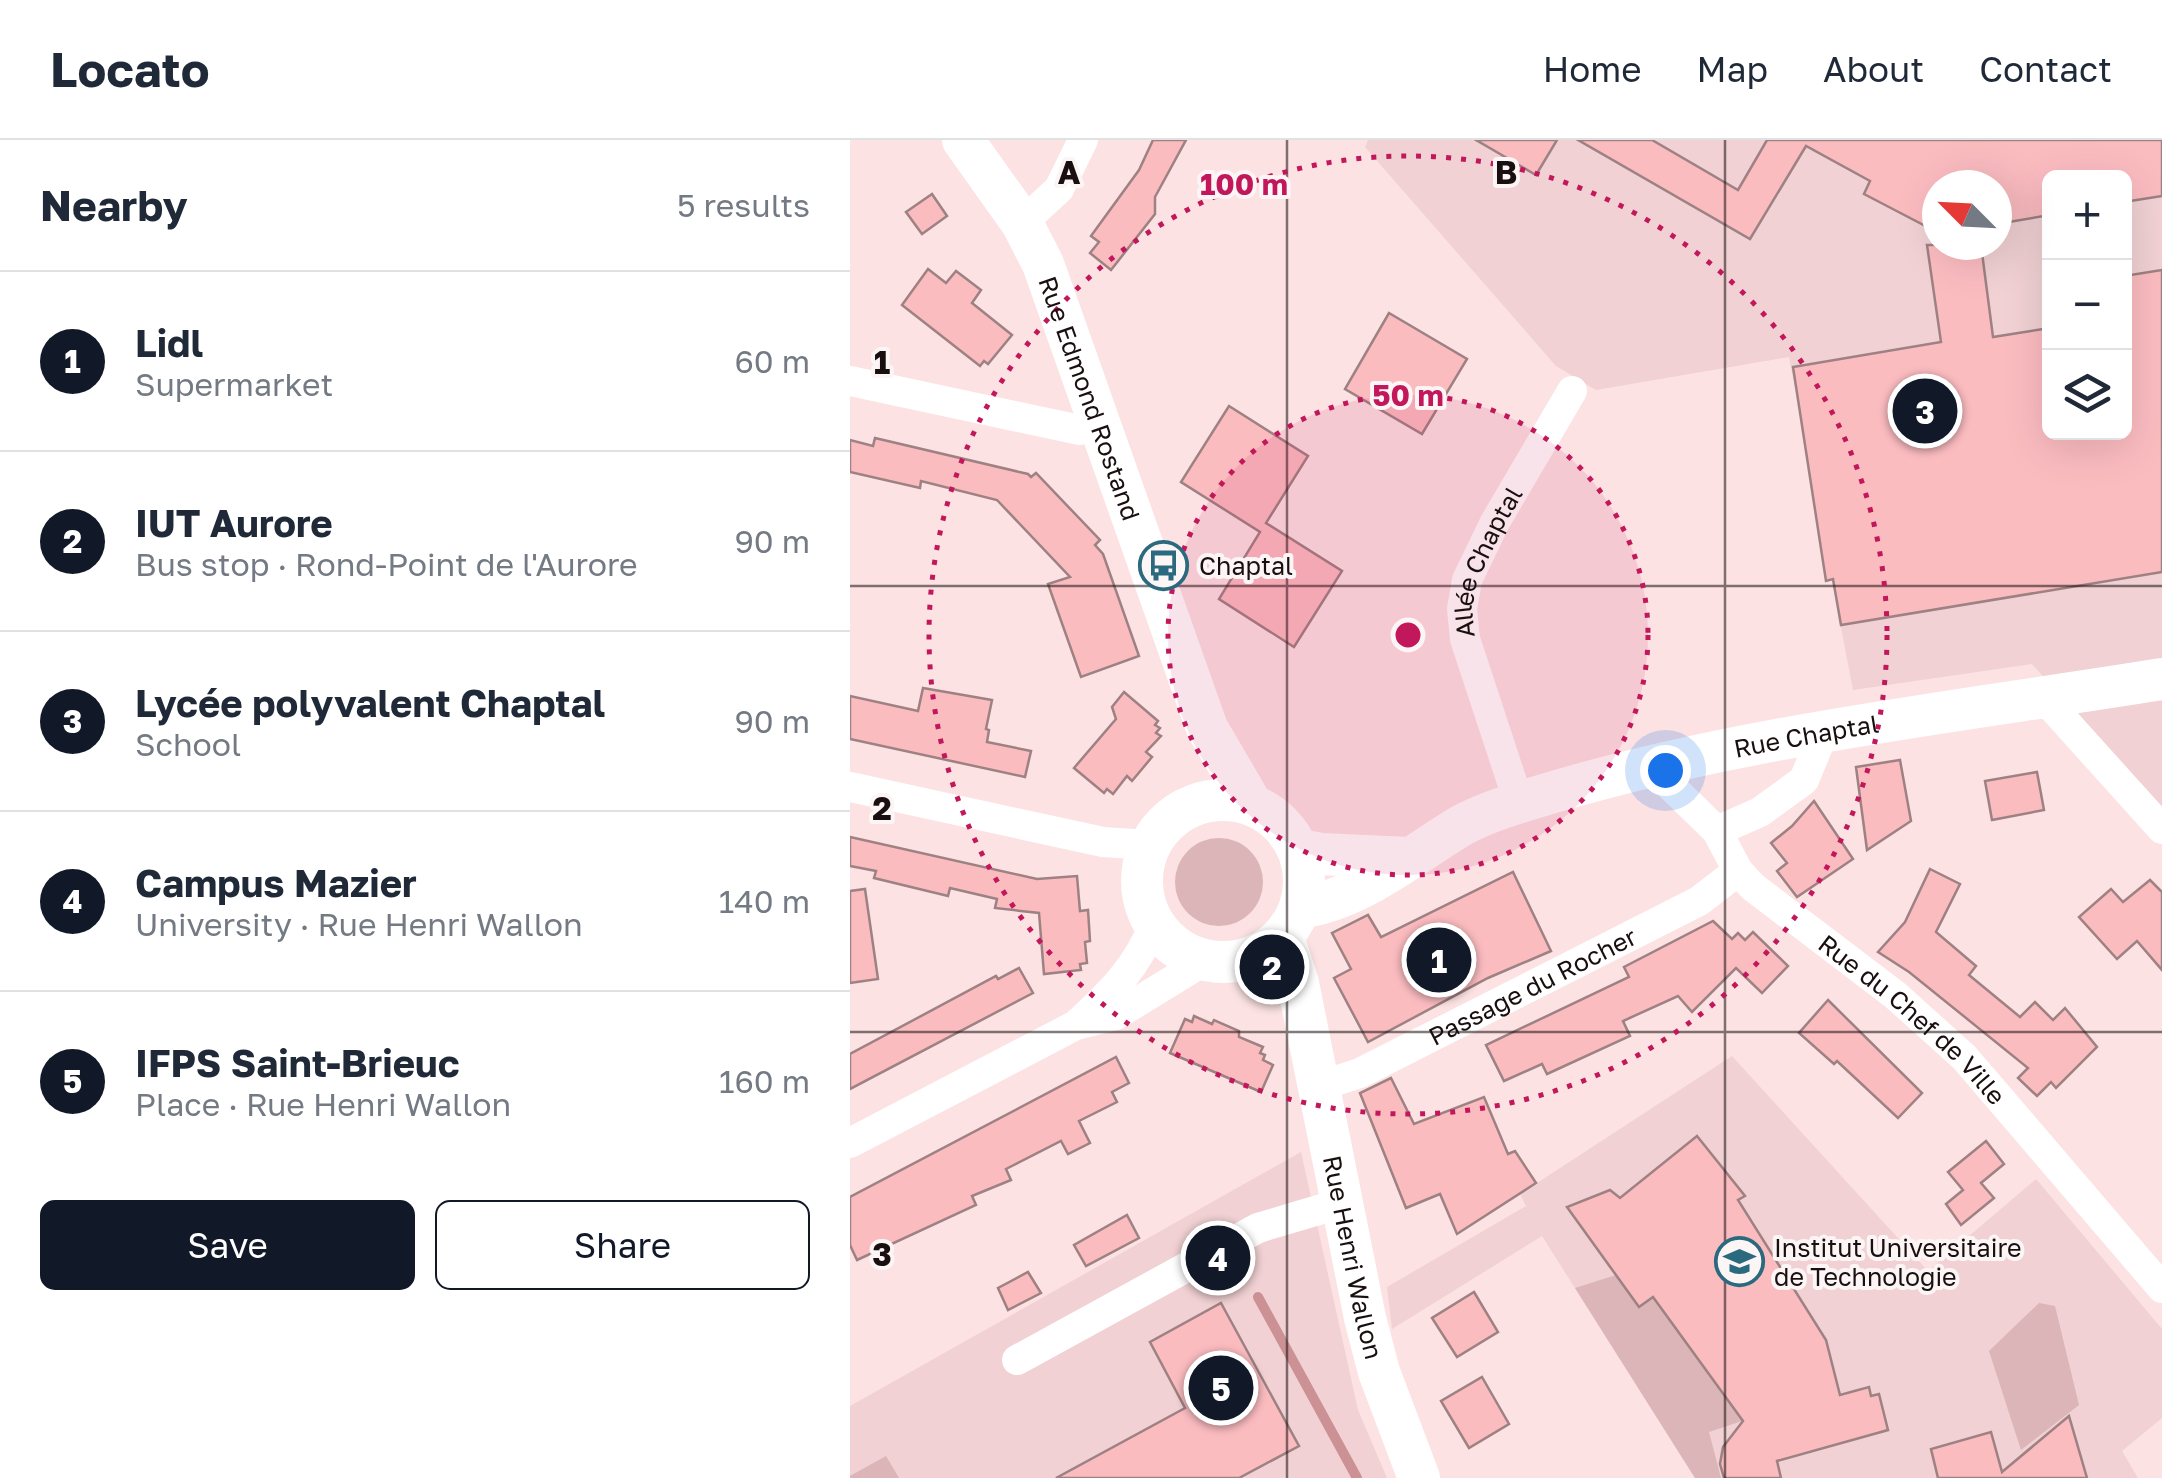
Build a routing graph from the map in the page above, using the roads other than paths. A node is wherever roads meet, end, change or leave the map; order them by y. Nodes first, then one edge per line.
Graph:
1 (962, 140) edge
2 (1083, 140) edge
3 (1022, 223) junction
4 (850, 381) edge
5 (1572, 391) dead end
6 (1099, 424) junction
7 (2162, 679) edge
8 (2044, 698) junction
9 (1207, 728) junction
10 (1823, 734) junction
11 (1650, 766) junction
12 (850, 788) edge
13 (1519, 802) junction
14 (1252, 805) junction
15 (1183, 810) junction
16 (2162, 829) edge
17 (1717, 831) junction
18 (1150, 846) junction
19 (1298, 850) junction
20 (1408, 858) junction
21 (1738, 872) junction
22 (1291, 922) junction
23 (1154, 924) junction
24 (1220, 962) junction
25 (1076, 1025) junction
26 (1306, 1031) junction
27 (1320, 1086) junction
28 (850, 1143) edge
29 (1342, 1203) junction
30 (2162, 1288) edge
31 (1017, 1360) dead end
32 (1419, 1478) edge

1 - 3 street, Rue Edmond Rostand
2 - 3 street
3 - 6 street, Rue Edmond Rostand
4 - 6 street
5 - 13 street, Allée Chaptal
6 - 9 street, Rue Edmond Rostand
7 - 8 street, Rue Chaptal
8 - 10 street, Rue Chaptal
8 - 16 street
9 - 14 street, Rue Edmond Rostand
9 - 15 street, Rue Edmond Rostand
10 - 11 street, Rue Chaptal
10 - 17 street
11 - 13 street, Rue Chaptal
11 - 17 street, Rue du Chef de Ville
12 - 18 street
13 - 20 street, Rue Chaptal
14 - 15 street
14 - 19 street
15 - 18 street
17 - 21 street, Rue du Chef de Ville
18 - 23 street
19 - 20 street
19 - 22 street
20 - 22 street, Rue Chaptal
21 - 27 street, Passage du Rocher
21 - 30 street, Rue du Chef de Ville
22 - 24 street
22 - 26 street, Rue Henri Wallon
23 - 24 street
23 - 25 street
24 - 25 street
24 - 26 street, Rue Henri Wallon
25 - 28 street
26 - 27 street, Rue Henri Wallon
27 - 29 street, Rue Henri Wallon
29 - 31 street
29 - 32 street, Rue Henri Wallon

